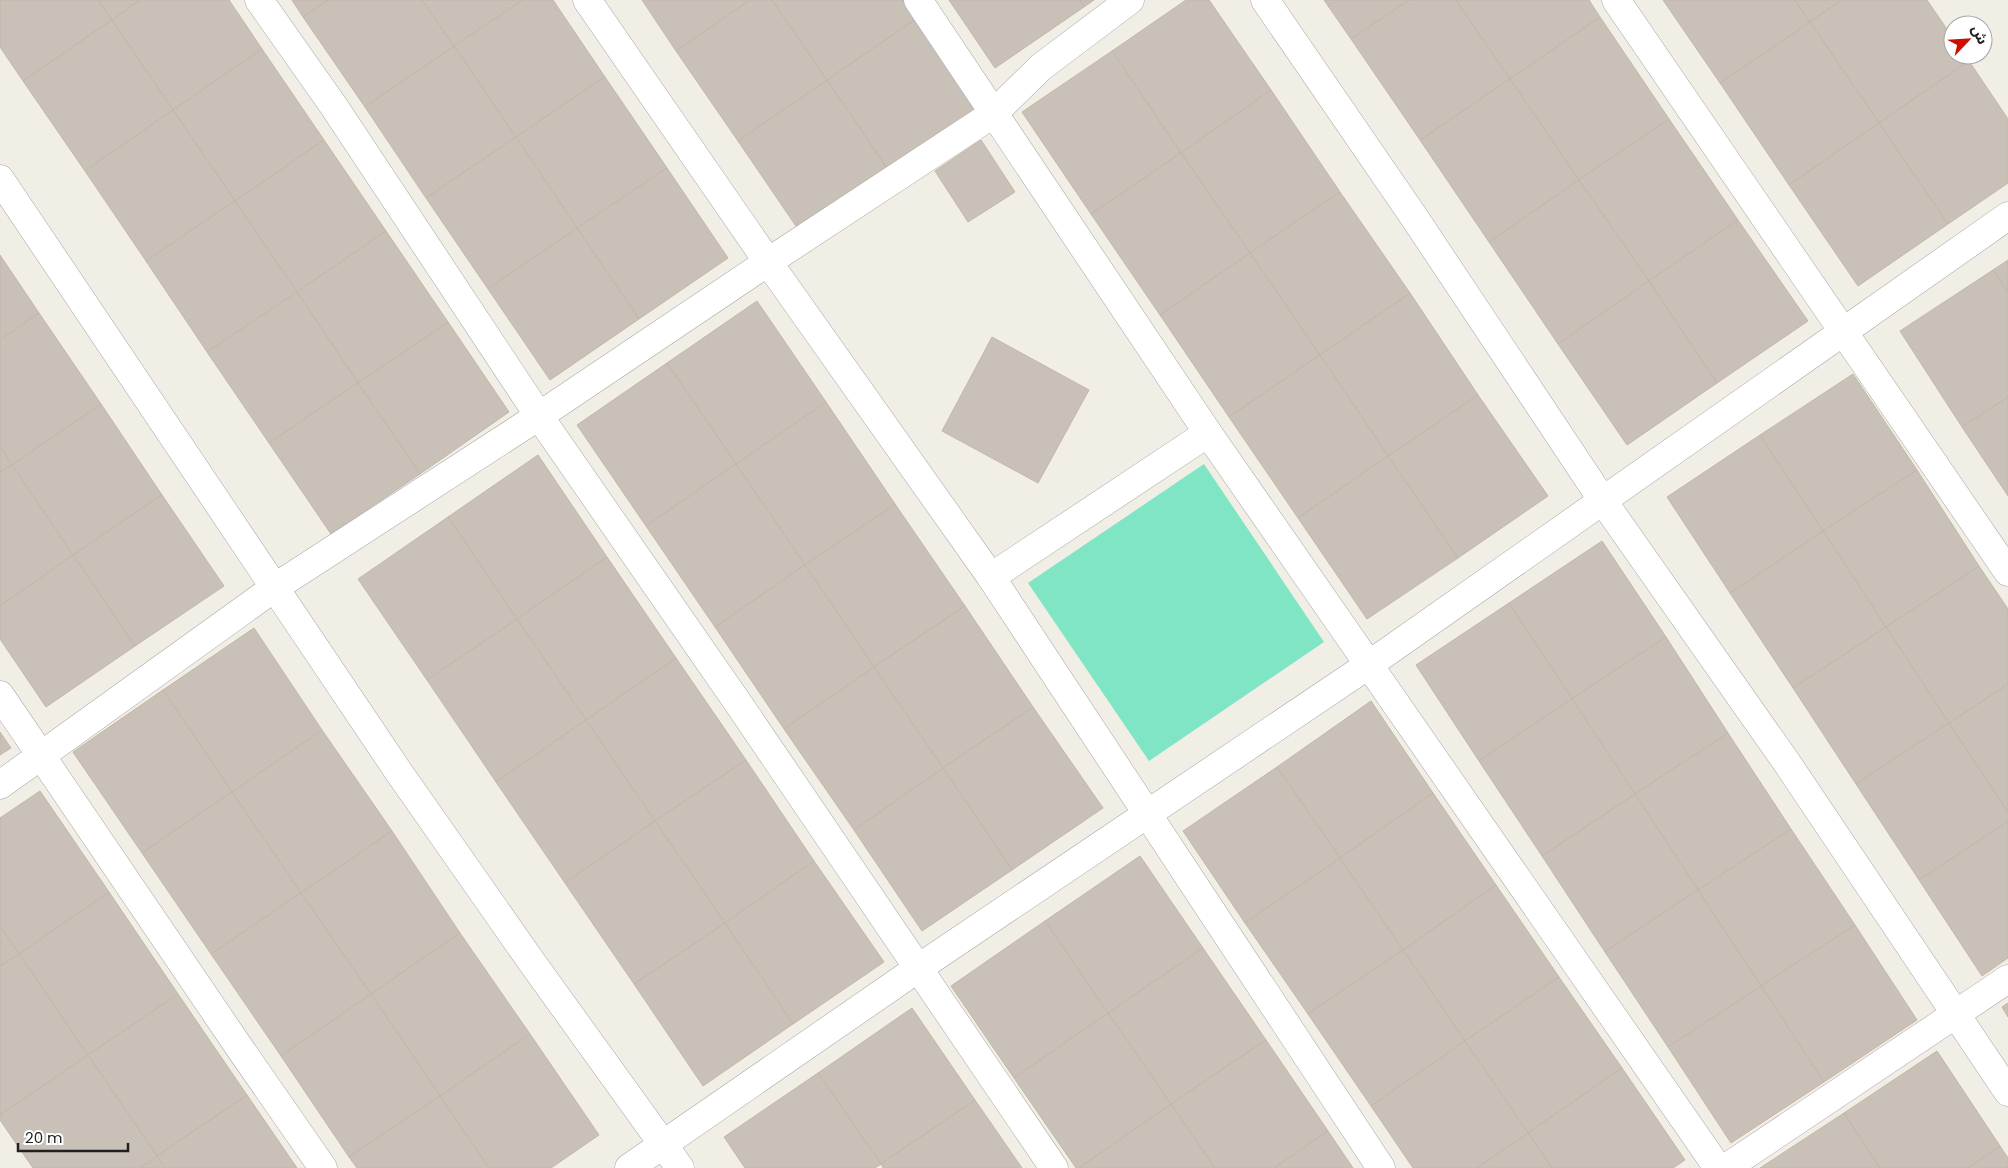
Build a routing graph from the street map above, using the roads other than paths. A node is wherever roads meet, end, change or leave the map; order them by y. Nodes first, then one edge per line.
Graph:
1 (259, 0) edge
2 (587, 0) edge
3 (918, 0) edge
4 (1130, 0) edge
5 (1265, 0) edge
6 (1616, 0) edge
7 (993, 114) junction
8 (0, 179) edge
9 (2008, 216) edge
10 (768, 262) junction
11 (1842, 332) junction
12 (539, 416) junction
13 (1208, 433) junction
14 (1603, 501) junction
15 (2008, 572) edge
16 (991, 577) junction
17 (274, 588) junction
18 (1370, 664) junction
19 (0, 695) edge
20 (42, 756) junction
21 (0, 785) edge
22 (1147, 815) junction
23 (918, 969) junction
24 (2008, 979) edge
25 (1956, 1015) junction
26 (2008, 1092) edge
27 (664, 1144) junction
28 (324, 1168) edge
29 (629, 1168) edge
30 (680, 1168) edge
31 (1054, 1168) edge
32 (1381, 1168) edge
33 (1718, 1168) edge
34 (1726, 1168) edge

1 - 12 street
2 - 10 street
3 - 7 street
4 - 7 street
5 - 14 street
6 - 11 street
7 - 10 street
7 - 13 street
8 - 17 street
9 - 11 street
10 - 12 street
10 - 16 street
11 - 14 street
11 - 15 street
12 - 17 street
12 - 23 street
13 - 16 street
13 - 18 street
14 - 18 street
14 - 25 street
16 - 22 street
17 - 20 street
17 - 27 street
18 - 22 street
18 - 33 street
19 - 20 street
20 - 21 street
20 - 28 street
22 - 23 street
22 - 32 street
23 - 27 street
23 - 31 street
24 - 25 street
25 - 26 street
25 - 34 street
27 - 29 street
27 - 30 street

